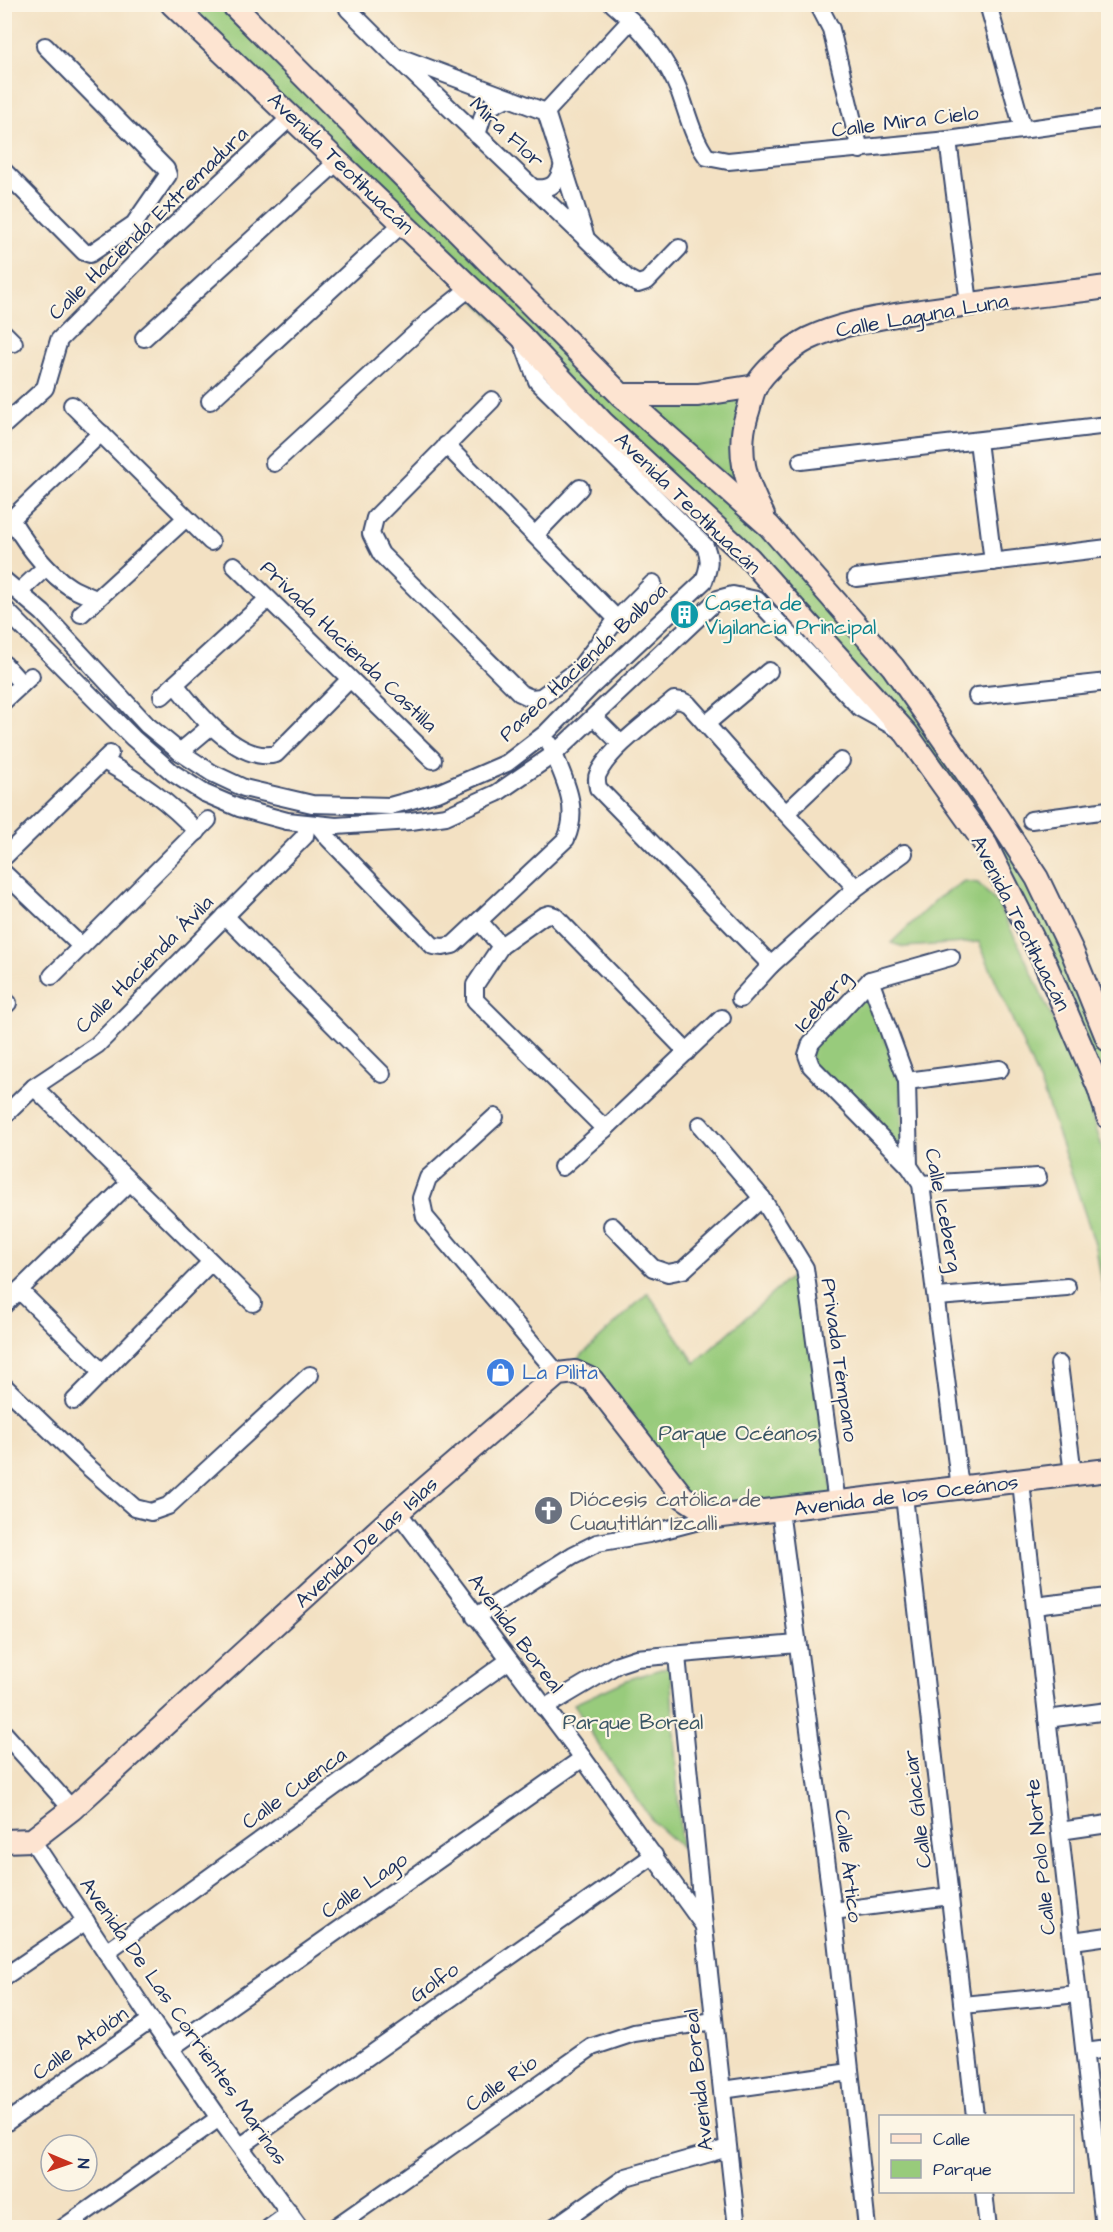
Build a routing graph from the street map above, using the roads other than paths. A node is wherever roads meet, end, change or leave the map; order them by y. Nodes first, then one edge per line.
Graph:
1 (172, 4) edge
2 (232, 4) edge
3 (613, 4) edge
4 (818, 4) edge
5 (988, 4) edge
6 (348, 9) dead end
7 (631, 20) junction
8 (45, 46) dead end
9 (393, 54) junction
10 (507, 98) junction
11 (546, 112) junction
12 (292, 116) junction
13 (1108, 118) edge
14 (1023, 129) junction
15 (477, 135) junction
16 (948, 140) junction
17 (860, 150) junction
18 (338, 161) junction
19 (563, 165) junction
20 (4, 171) edge
21 (534, 188) junction
22 (403, 222) junction
23 (134, 224) junction
24 (587, 239) junction
25 (153, 245) junction
26 (679, 248) dead end
27 (471, 287) junction
28 (1108, 288) edge
29 (969, 303) junction
30 (520, 335) junction
31 (144, 338) dead end
32 (756, 386) junction
33 (621, 395) junction
34 (210, 400) dead end
35 (492, 400) dead end
36 (72, 405) dead end
37 (4, 424) edge
38 (1108, 425) edge
39 (100, 433) junction
40 (978, 441) junction
41 (446, 445) junction
42 (801, 461) dead end
43 (274, 463) dead end
44 (580, 488) dead end
45 (186, 518) junction
46 (8, 522) edge
47 (770, 526) junction
48 (535, 535) junction
49 (211, 542) dead end
50 (1108, 548) edge
51 (993, 562) junction
52 (234, 565) dead end
53 (46, 567) junction
54 (856, 578) dead end
55 (4, 580) edge
56 (653, 583) dead end
57 (20, 591) junction
58 (96, 599) junction
59 (268, 599) junction
60 (6, 612) edge
61 (81, 614) dead end
62 (617, 619) junction
63 (4, 664) edge
64 (578, 670) junction
65 (770, 671) dead end
66 (350, 679) junction
67 (1108, 682) edge
68 (175, 684) junction
69 (592, 686) junction
70 (162, 696) dead end
71 (977, 696) dead end
72 (4, 701) edge
73 (595, 718) junction
74 (706, 724) junction
75 (211, 726) junction
76 (546, 733) junction
77 (906, 733) junction
78 (621, 744) junction
79 (180, 752) junction
80 (554, 754) junction
81 (433, 760) dead end
82 (841, 761) dead end
83 (172, 773) junction
84 (152, 791) junction
85 (279, 798) junction
86 (1108, 810) edge
87 (786, 813) junction
88 (280, 819) junction
89 (208, 820) dead end
90 (1031, 820) dead end
91 (310, 828) junction
92 (197, 832) junction
93 (904, 853) dead end
94 (4, 858) edge
95 (281, 859) junction
96 (4, 873) edge
97 (856, 888) junction
98 (225, 916) junction
99 (479, 921) junction
100 (81, 946) junction
101 (501, 946) junction
102 (951, 957) dead end
103 (771, 965) junction
104 (52, 976) dead end
105 (870, 980) junction
106 (740, 999) dead end
107 (722, 1018) dead end
108 (1108, 1040) edge
109 (687, 1052) junction
110 (1000, 1069) dead end
111 (381, 1074) dead end
112 (907, 1081) junction
113 (34, 1087) junction
114 (4, 1116) edge
115 (495, 1117) dead end
116 (1108, 1117) edge
117 (700, 1125) dead end
118 (605, 1129) junction
119 (909, 1166) junction
120 (562, 1167) dead end
121 (1038, 1177) dead end
122 (130, 1182) junction
123 (921, 1184) junction
124 (762, 1198) junction
125 (612, 1226) dead end
126 (211, 1262) junction
127 (1067, 1287) dead end
128 (19, 1290) junction
129 (937, 1297) junction
130 (253, 1303) dead end
131 (4, 1305) edge
132 (1059, 1364) dead end
133 (101, 1371) junction
134 (558, 1374) junction
135 (310, 1375) dead end
136 (4, 1386) edge
137 (74, 1401) dead end
138 (1108, 1470) edge
139 (1073, 1474) junction
140 (1021, 1482) junction
141 (960, 1488) junction
142 (904, 1496) junction
143 (837, 1503) junction
144 (780, 1510) junction
145 (398, 1512) junction
146 (714, 1517) junction
147 (1108, 1597) edge
148 (1035, 1606) junction
149 (476, 1617) junction
150 (797, 1644) junction
151 (677, 1656) junction
152 (508, 1661) junction
153 (544, 1708) junction
154 (1108, 1711) edge
155 (1047, 1719) junction
156 (4, 1733) edge
157 (583, 1758) junction
158 (72, 1809) junction
159 (1108, 1824) edge
160 (1060, 1831) junction
161 (32, 1840) junction
162 (4, 1841) edge
163 (654, 1855) junction
164 (950, 1896) junction
165 (833, 1911) junction
166 (86, 1921) junction
167 (704, 1927) junction
168 (1108, 1936) edge
169 (1073, 1941) junction
170 (106, 1952) junction
171 (4, 1977) edge
172 (1078, 1994) junction
173 (963, 2005) junction
174 (151, 2020) junction
175 (714, 2021) junction
176 (171, 2048) junction
177 (1108, 2049) edge
178 (1085, 2052) junction
179 (850, 2072) junction
180 (722, 2090) junction
181 (975, 2115) edge
182 (219, 2118) junction
183 (4, 2124) edge
184 (241, 2146) junction
185 (728, 2148) junction
186 (1103, 2162) edge
187 (984, 2193) edge
188 (290, 2213) junction
189 (63, 2228) edge
190 (269, 2228) edge
191 (300, 2228) edge
192 (334, 2228) edge
193 (553, 2228) edge
194 (737, 2228) edge
195 (867, 2228) edge
196 (988, 2228) edge
197 (1104, 2228) edge

1 - 12 main road, Avenida Teotihuacán
2 - 33 main road, Avenida Teotihuacán
3 - 7 street
4 - 17 street
5 - 14 street
6 - 9 street, Mira Flor
7 - 11 street
7 - 17 street, Calle Mira Cielo
8 - 23 street
9 - 10 street
9 - 15 street, Mira Flor
10 - 11 street
10 - 15 street
11 - 19 street
12 - 18 main road, Avenida Teotihuacán
12 - 25 street, Calle Hacienda Extremadura
13 - 14 street, Calle Mira Cielo
14 - 16 street, Calle Mira Cielo
15 - 21 street, Mira Flor
16 - 17 street, Calle Mira Cielo
16 - 29 street
18 - 22 main road, Avenida Teotihuacán
18 - 31 street
19 - 21 street
19 - 24 street
20 - 23 street
21 - 24 street, Mira Flor
22 - 27 main road, Avenida Teotihuacán
22 - 34 street
23 - 25 street
24 - 26 street, Mira Flor
25 - 37 street, Calle Hacienda Extremadura
27 - 30 main road, Avenida Teotihuacán
27 - 43 street
28 - 29 main road, Calle Laguna Luna
29 - 32 main road, Calle Laguna Luna
30 - 69 street, Paseo Hacienda Balboa
30 - 77 main road, Avenida Teotihuacán
32 - 33 main road
32 - 47 main road, Calle Laguna Luna
33 - 47 main road, Avenida Teotihuacán
35 - 41 street
36 - 39 street
38 - 40 street
39 - 45 street
39 - 46 street
40 - 42 street
40 - 51 street
41 - 48 street
41 - 64 street
44 - 48 street
45 - 49 street
45 - 58 street
46 - 53 street
47 - 108 main road, Avenida Teotihuacán
48 - 62 street
50 - 51 street
51 - 54 street
52 - 59 street, Privada Hacienda Castilla
53 - 57 street
53 - 58 street
55 - 57 street, Paseo Hacienda Balboa
56 - 62 street
57 - 79 street, Paseo Hacienda Balboa
58 - 61 street
59 - 66 street, Privada Hacienda Castilla
59 - 68 street
60 - 83 street, Paseo Hacienda Balboa
62 - 64 street
63 - 72 street
64 - 69 street
65 - 74 street
66 - 75 street
66 - 81 street, Privada Hacienda Castilla
67 - 71 street
68 - 70 street
68 - 75 street
69 - 76 street, Paseo Hacienda Balboa
73 - 77 street, Paseo Hacienda Balboa
73 - 78 street
73 - 80 street, Paseo Hacienda Balboa
74 - 78 street
74 - 87 street
75 - 79 street
76 - 80 street
76 - 85 street, Paseo Hacienda Balboa
77 - 116 main road, Avenida Teotihuacán
78 - 103 street
79 - 85 street, Paseo Hacienda Balboa
80 - 91 street, Paseo Hacienda Balboa
80 - 99 street
82 - 87 street
83 - 84 street
83 - 88 street, Paseo Hacienda Balboa
84 - 92 street
84 - 94 street
85 - 88 street, Calle Hacienda Ávila
86 - 90 street
87 - 97 street
88 - 91 street, Paseo Hacienda Balboa
88 - 95 street, Calle Hacienda Ávila
89 - 92 street
91 - 95 street, Calle Hacienda Ávila
91 - 99 street
92 - 100 street
93 - 97 street
95 - 98 street, Calle Hacienda Ávila
96 - 100 street
97 - 103 street
98 - 111 street
98 - 113 street, Calle Hacienda Ávila
99 - 101 street
100 - 104 street
101 - 109 street
101 - 118 street
102 - 105 street, Iceberg
103 - 106 street
105 - 112 street, Calle Iceberg
105 - 119 street, Iceberg
107 - 109 street
109 - 118 street
110 - 112 street
112 - 119 street, Calle Iceberg
113 - 114 street, Calle Hacienda Ávila
113 - 122 street
115 - 134 street
117 - 124 street, Privada Témpano
118 - 120 street
119 - 123 street, Calle Iceberg
121 - 123 street
122 - 126 street
122 - 128 street
123 - 129 street, Calle Iceberg
124 - 125 street
124 - 143 street, Privada Témpano
126 - 130 street
126 - 133 street
127 - 129 street
128 - 131 street
128 - 133 street
129 - 141 street, Calle Iceberg
132 - 139 street
133 - 137 street
134 - 145 main road, Avenida De las Islas
134 - 146 main road
135 - 136 street
138 - 139 main road, Avenida de los Oceános
139 - 140 main road, Avenida de los Oceános
140 - 141 main road, Avenida de los Oceános
140 - 148 street, Calle Polo Norte
141 - 142 main road, Avenida de los Oceános
142 - 143 main road, Avenida de los Oceános
142 - 164 street, Calle Glaciar
143 - 144 main road, Avenida de los Oceános
144 - 146 main road, Avenida de los Oceános
144 - 150 street, Calle Ártico
145 - 149 street, Avenida Boreal
145 - 158 main road, Avenida De las Islas
146 - 149 street, Avenida de los Oceános
147 - 148 street
148 - 155 street, Calle Polo Norte
149 - 152 street, Avenida Boreal
150 - 151 street
150 - 165 street, Calle Ártico
151 - 153 street
151 - 167 street, Avenida Boreal
152 - 153 street, Avenida Boreal
152 - 170 street, Calle Cuenca
153 - 157 street, Avenida Boreal
154 - 155 street
155 - 160 street, Calle Polo Norte
156 - 158 street
157 - 163 street, Avenida Boreal
157 - 176 street, Calle Lago
158 - 161 main road, Avenida De las Islas
159 - 160 street
160 - 169 street, Calle Polo Norte
161 - 162 main road
161 - 166 street, Avenida De Las Corrientes Marinas
163 - 167 street, Avenida Boreal
163 - 184 street, Golfo
164 - 165 street
164 - 173 street, Calle Glaciar
165 - 179 street, Calle Ártico
166 - 170 street, Avenida De Las Corrientes Marinas
166 - 171 street
167 - 175 street, Avenida Boreal
168 - 169 street
169 - 172 street, Calle Polo Norte
170 - 174 street, Avenida De Las Corrientes Marinas
172 - 173 street
172 - 178 street, Calle Polo Norte
173 - 181 street, Calle Glaciar
174 - 176 street, Avenida De Las Corrientes Marinas
174 - 183 street, Calle Atolón
175 - 180 street, Avenida Boreal
175 - 192 street, Calle Río
176 - 182 street, Avenida De Las Corrientes Marinas
177 - 178 street
178 - 186 street, Calle Polo Norte
179 - 180 street
179 - 195 street, Calle Ártico
180 - 185 street, Avenida Boreal
182 - 184 street, Avenida De Las Corrientes Marinas
182 - 189 street
184 - 188 street, Avenida De Las Corrientes Marinas
185 - 193 street
185 - 194 street, Avenida Boreal
186 - 197 street, Calle Polo Norte
187 - 196 street
188 - 190 street
188 - 191 street, Avenida De Las Corrientes Marinas

